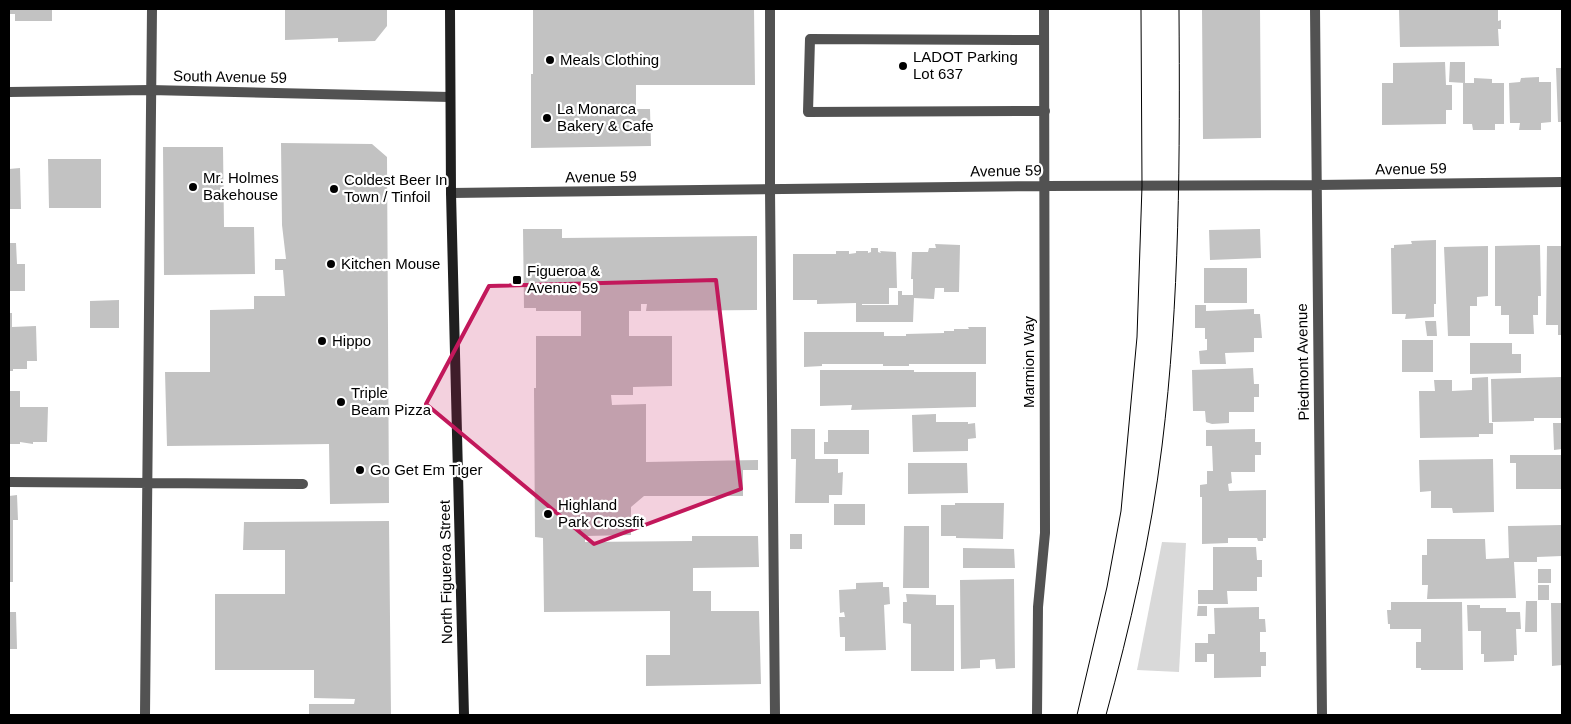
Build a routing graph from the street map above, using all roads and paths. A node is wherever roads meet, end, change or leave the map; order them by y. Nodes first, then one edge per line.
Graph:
1 (152, 9) edge
2 (450, 9) edge
3 (770, 9) edge
4 (1044, 9) edge
5 (1315, 9) edge
6 (1044, 40) junction
7 (150, 90) junction
8 (9, 92) edge
9 (450, 97) junction
10 (1045, 111) junction
11 (1562, 182) edge
12 (1316, 185) junction
13 (1045, 186) junction
14 (770, 190) junction
15 (451, 194) junction
16 (9, 482) edge
17 (146, 483) junction
18 (303, 484) dead end
19 (145, 715) edge
20 (464, 715) edge
21 (775, 715) edge
22 (1036, 715) edge
23 (1322, 715) edge

1 - 7 street
2 - 9 main road, North Figueroa Street
3 - 14 street
4 - 6 street, Marmion Way
5 - 12 street, Piedmont Avenue
6 - 10 street, Marmion Way
6 - 10 street
7 - 8 street, South Avenue 59
7 - 9 street, South Avenue 59
7 - 17 street
9 - 15 main road, North Figueroa Street
10 - 13 street, Marmion Way
11 - 12 street, Avenue 59
12 - 13 street, Avenue 59
12 - 23 street, Piedmont Avenue
13 - 14 street, Avenue 59
13 - 22 street, Marmion Way
14 - 15 street, Avenue 59
14 - 21 street
15 - 20 main road, North Figueroa Street
16 - 17 street
17 - 18 street
17 - 19 street

